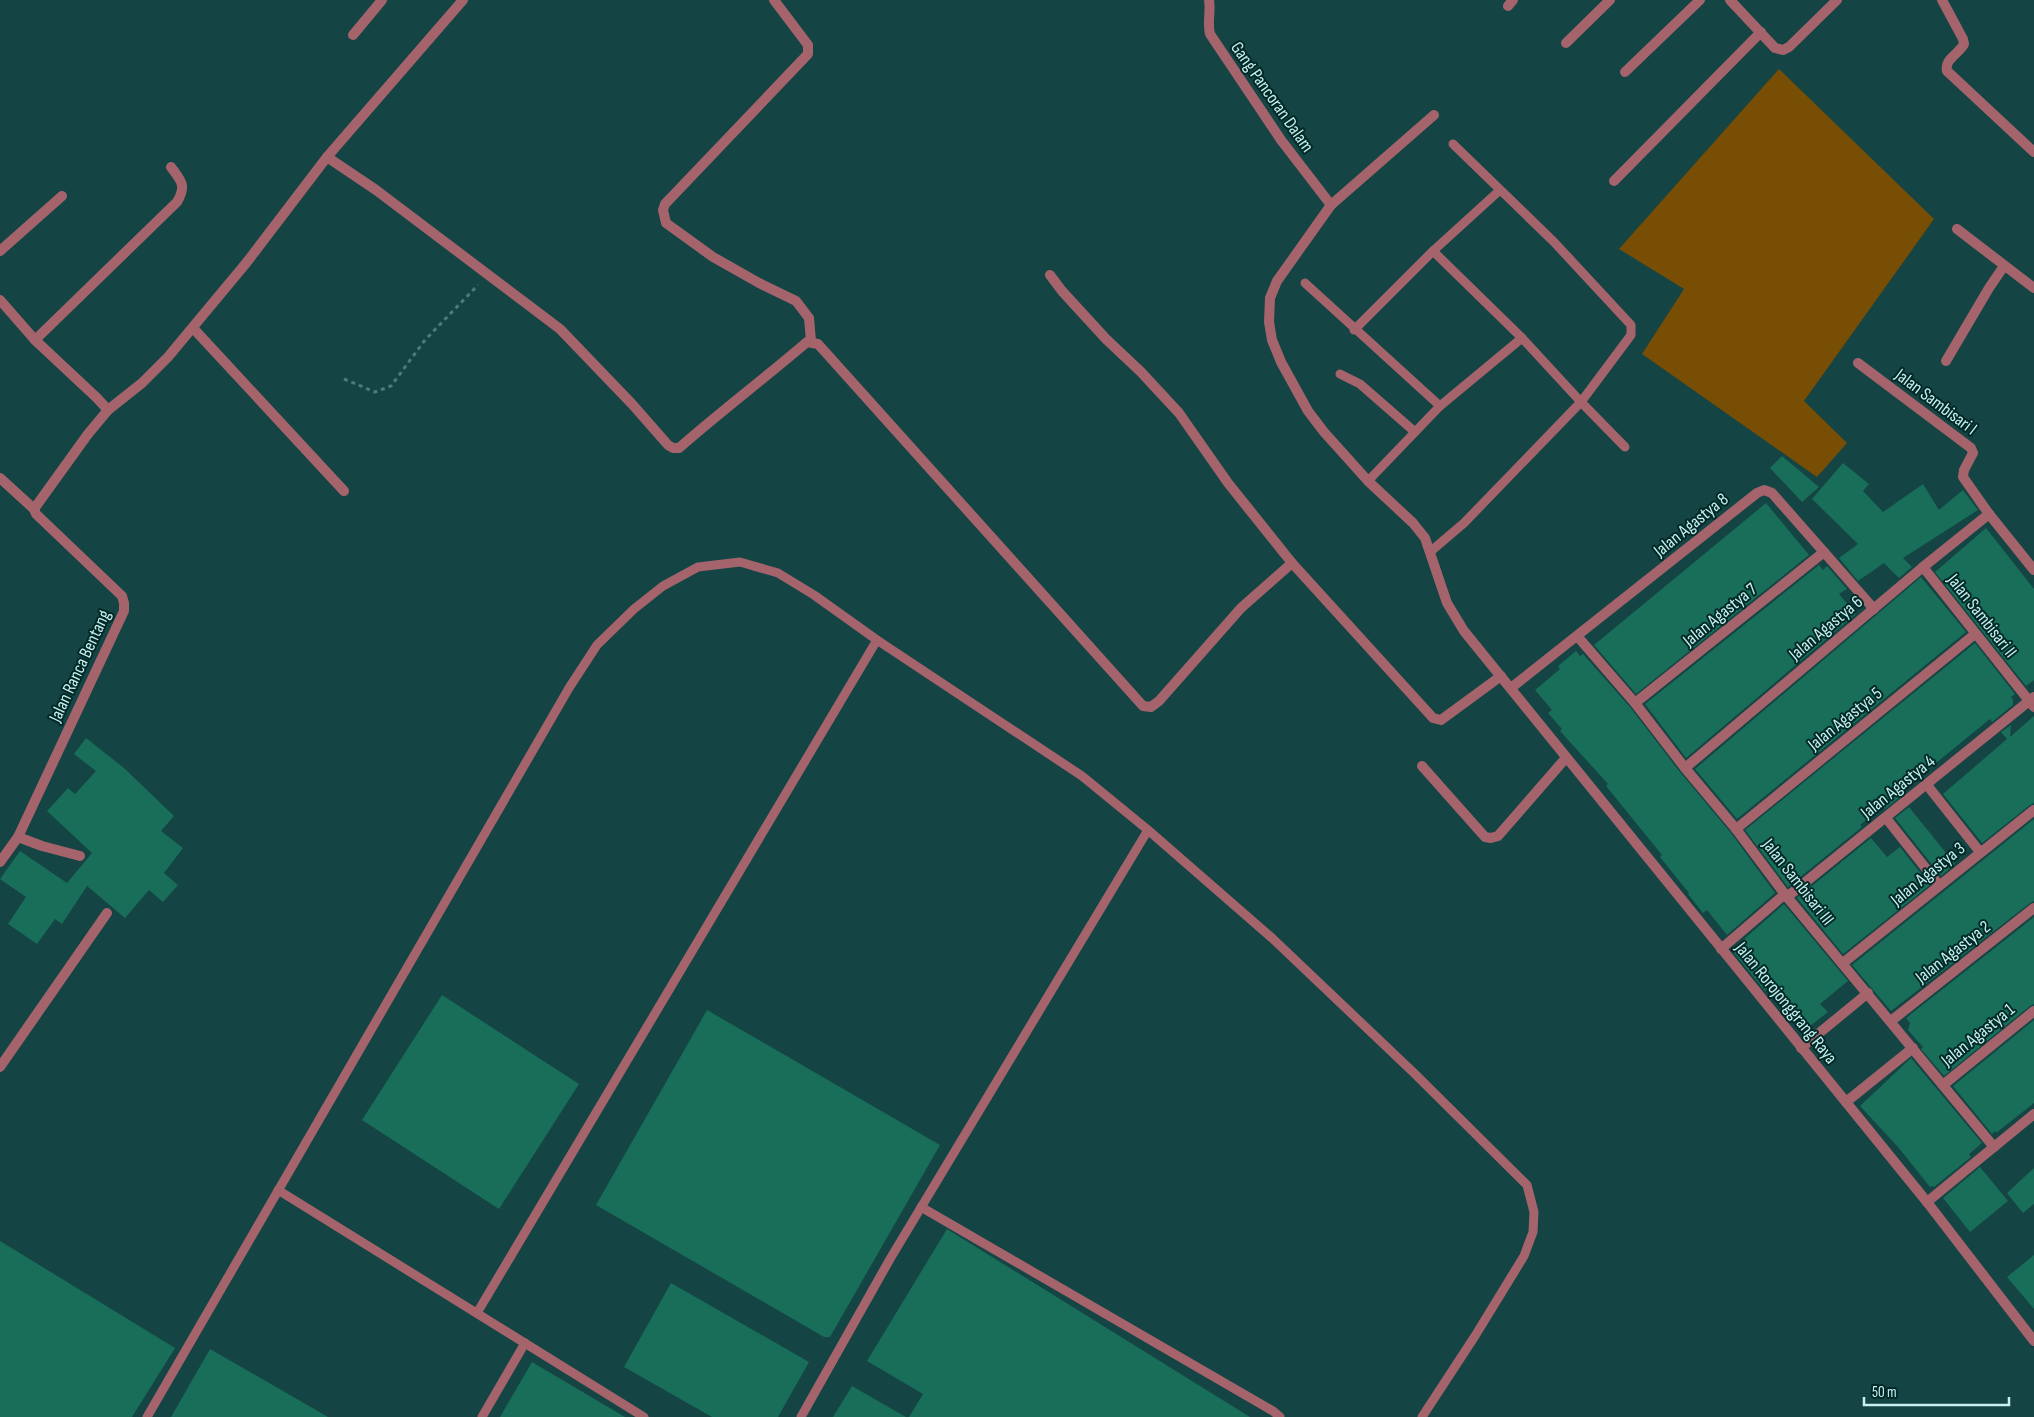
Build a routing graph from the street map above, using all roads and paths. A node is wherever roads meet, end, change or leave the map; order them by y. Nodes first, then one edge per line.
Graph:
1 (382, 0) edge
2 (463, 0) edge
3 (774, 0) edge
4 (1209, 0) edge
5 (1610, 0) edge
6 (1700, 0) edge
7 (1730, 0) edge
8 (1837, 0) edge
9 (1942, 0) edge
10 (1761, 32) junction
11 (353, 35) dead end
12 (1566, 43) dead end
13 (1625, 72) dead end
14 (1434, 115) dead end
15 (1453, 144) dead end
16 (2034, 152) edge
17 (327, 157) junction
18 (170, 167) dead end
19 (1614, 181) dead end
20 (1500, 190) junction
21 (62, 196) dead end
22 (1331, 205) junction
23 (1957, 229) dead end
24 (0, 251) edge
25 (1433, 251) junction
26 (2004, 266) junction
27 (489, 274) junction
28 (1050, 274) dead end
29 (1305, 283) dead end
30 (2034, 288) edge
31 (0, 300) edge
32 (193, 328) junction
33 (1354, 330) junction
34 (1522, 338) junction
35 (35, 340) junction
36 (811, 341) junction
37 (1946, 362) dead end
38 (1858, 363) dead end
39 (1340, 374) dead end
40 (344, 379) dead end
41 (1581, 402) junction
42 (1440, 406) junction
43 (108, 410) junction
44 (1415, 432) junction
45 (1625, 447) dead end
46 (0, 478) edge
47 (1368, 481) junction
48 (344, 491) dead end
49 (34, 509) junction
50 (1989, 514) junction
51 (1430, 552) junction
52 (1824, 552) junction
53 (1292, 563) junction
54 (1923, 567) junction
55 (2034, 570) edge
56 (1874, 610) junction
57 (1976, 634) junction
58 (1578, 637) junction
59 (876, 640) junction
60 (1501, 676) junction
61 (1511, 688) junction
62 (2032, 702) edge
63 (1635, 703) junction
64 (1566, 759) junction
65 (1422, 766) dead end
66 (1685, 768) junction
67 (1927, 785) junction
68 (2034, 810) edge
69 (1886, 818) junction
70 (1736, 828) junction
71 (1148, 830) junction
72 (18, 836) junction
73 (1980, 852) junction
74 (80, 856) dead end
75 (0, 862) edge
76 (1939, 885) junction
77 (1786, 896) junction
78 (2034, 908) edge
79 (107, 913) dead end
80 (1720, 949) junction
81 (1843, 963) junction
82 (1868, 993) junction
83 (2034, 1011) edge
84 (1891, 1021) junction
85 (1801, 1048) junction
86 (1913, 1048) junction
87 (0, 1067) edge
88 (1943, 1085) junction
89 (1846, 1102) junction
90 (2034, 1114) edge
91 (1994, 1147) junction
92 (278, 1190) junction
93 (1927, 1202) junction
94 (921, 1207) junction
95 (477, 1313) junction
96 (2034, 1340) edge
97 (525, 1343) junction
98 (147, 1417) edge
99 (482, 1417) edge
100 (644, 1417) edge
101 (801, 1417) edge
102 (1280, 1417) edge
103 (1422, 1417) edge

1 - 11 street
2 - 17 street
3 - 36 street
4 - 22 street, Gang Pancoran Dalam
5 - 12 street
6 - 13 street
7 - 10 street
8 - 10 street
9 - 16 street
10 - 19 street
14 - 22 street, Jalan Rorojonggrang Raya
15 - 20 lane
17 - 27 street
17 - 32 street
18 - 35 street
20 - 25 lane
20 - 41 lane
21 - 24 street
22 - 47 street, Jalan Rorojonggrang Raya
23 - 26 street
25 - 33 lane
25 - 34 lane
26 - 30 street
26 - 37 street
27 - 36 street
27 - 40 path
28 - 53 street
29 - 33 lane
31 - 35 street
32 - 43 street
32 - 48 street
33 - 42 lane
34 - 41 lane
34 - 42 lane
35 - 43 street
36 - 53 street
38 - 50 street, Jalan Sambisari I
39 - 44 lane
41 - 45 lane
41 - 51 lane
42 - 44 lane
43 - 49 street
44 - 47 lane
46 - 49 street, Jalan Ranca Bentang
47 - 51 street, Jalan Rorojonggrang Raya
49 - 72 street, Jalan Ranca Bentang
50 - 54 street, Jalan Agastya 6
50 - 55 street, Jalan Sambisari I
51 - 60 street, Jalan Rorojonggrang Raya
52 - 56 street, Jalan Agastya 8
52 - 58 street, Jalan Agastya 8
52 - 63 street, Jalan Agastya 7
53 - 60 street
54 - 56 street, Jalan Agastya 6
54 - 57 street, Jalan Sambisari II
56 - 66 street, Jalan Agastya 6
57 - 62 street, Jalan Sambisari II
57 - 70 street, Jalan Agastya 5
58 - 61 street, Jalan Agastya 8
58 - 63 street, Jalan Sambisari III
59 - 71 lane
59 - 92 lane
59 - 95 lane
60 - 61 street, Jalan Rorojonggrang Raya
61 - 64 street, Jalan Rorojonggrang Raya
62 - 67 street, Jalan Agastya 4
63 - 66 street, Jalan Sambisari III
64 - 65 street
64 - 80 street, Jalan Rorojonggrang Raya
66 - 70 street, Jalan Sambisari III
67 - 69 street, Jalan Agastya 4
67 - 73 street
68 - 73 street, Jalan Agastya 3
69 - 76 street
69 - 77 street, Jalan Agastya 4
70 - 77 street, Jalan Sambisari III
71 - 94 lane
71 - 103 lane
72 - 74 street
72 - 75 street, Jalan Ranca Bentang
73 - 76 street, Jalan Agastya 3
76 - 81 street, Jalan Agastya 3
77 - 80 street, Jalan Agastya 4
77 - 81 street, Jalan Sambisari III
78 - 84 street, Jalan Agastya 2
79 - 87 street
80 - 85 street, Jalan Rorojonggrang Raya
81 - 82 street, Jalan Sambisari III
82 - 84 street, Jalan Sambisari III
82 - 85 street
83 - 88 street, Jalan Agastya 1
84 - 86 street, Jalan Sambisari III
85 - 89 street, Jalan Rorojonggrang Raya
86 - 88 street, Jalan Sambisari III
86 - 89 street
88 - 91 street, Jalan Sambisari III
89 - 93 street, Jalan Rorojonggrang Raya
90 - 91 street
91 - 93 street
92 - 95 lane
92 - 98 lane
93 - 96 street, Jalan Rorojonggrang Raya
94 - 101 lane
94 - 102 lane
95 - 97 lane
97 - 99 lane
97 - 100 lane

